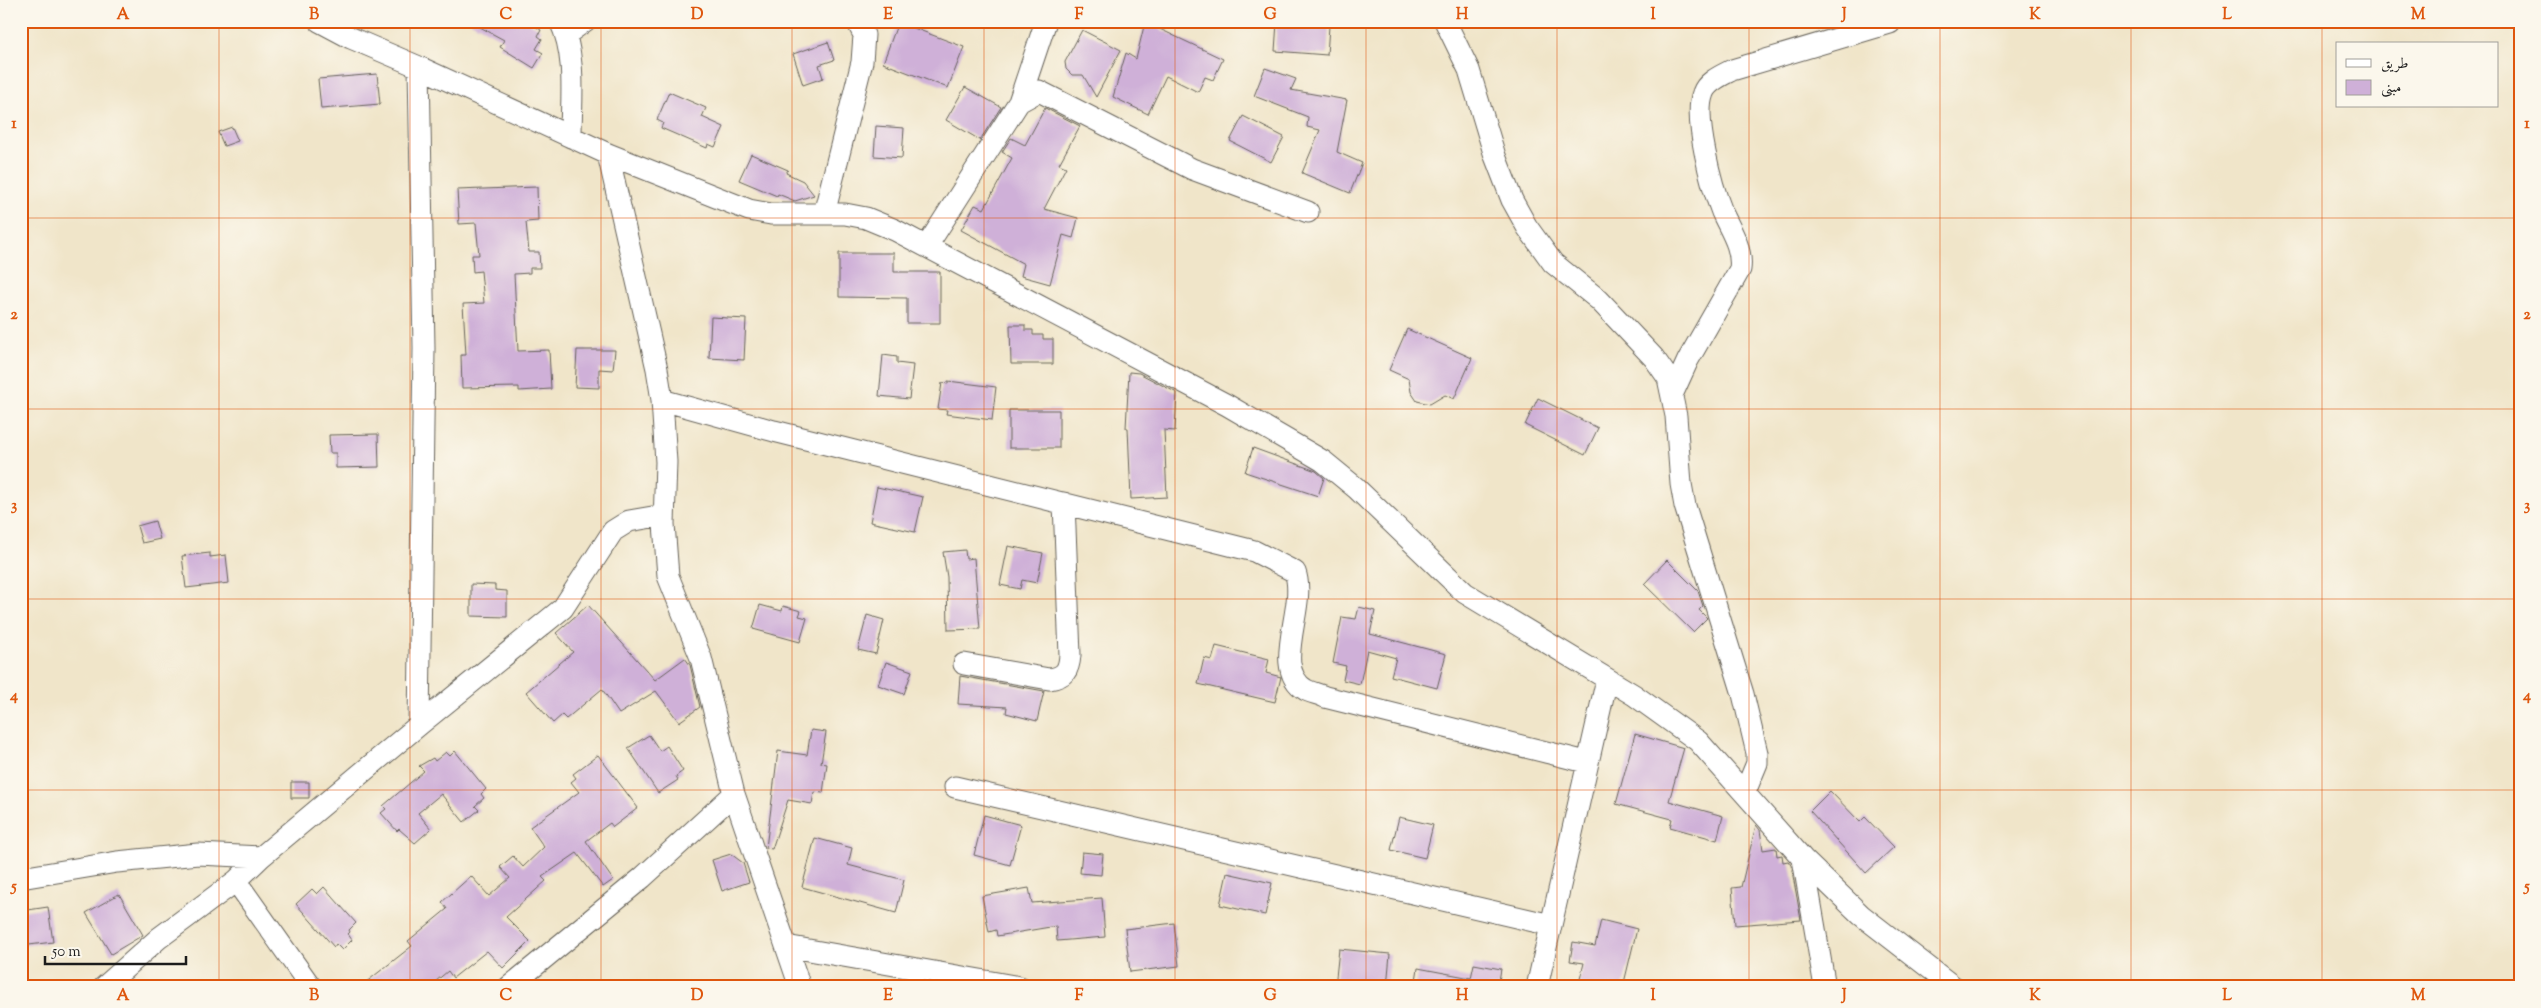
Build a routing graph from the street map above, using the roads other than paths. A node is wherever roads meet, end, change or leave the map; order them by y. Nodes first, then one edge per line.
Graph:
1 (319, 21) edge
2 (585, 21) edge
3 (857, 21) edge
4 (1046, 21) edge
5 (1445, 21) edge
6 (1890, 23) dead end
7 (563, 28) edge
8 (420, 67) junction
9 (1019, 102) junction
10 (571, 137) junction
11 (608, 154) junction
12 (1308, 212) dead end
13 (824, 214) junction
14 (927, 246) junction
15 (1672, 395) junction
16 (662, 400) junction
17 (1064, 503) junction
18 (664, 515) junction
19 (964, 664) dead end
20 (1607, 680) junction
21 (419, 725) junction
22 (1586, 762) junction
23 (955, 787) dead end
24 (1745, 792) junction
25 (734, 794) junction
26 (261, 858) junction
27 (1803, 859) junction
28 (21, 878) edge
29 (236, 881) junction
30 (1551, 925) junction
31 (786, 946) junction
32 (104, 987) edge
33 (311, 987) edge
34 (509, 987) edge
35 (800, 987) edge
36 (1020, 987) edge
37 (1537, 987) edge
38 (1825, 987) edge
39 (1954, 987) edge

1 - 8 street
2 - 7 street
3 - 13 street
4 - 9 street
5 - 15 street
6 - 15 street
7 - 10 street
8 - 10 street
8 - 21 street
9 - 12 street
9 - 14 street
10 - 11 street
11 - 13 street
11 - 16 street
13 - 14 street
14 - 20 street
15 - 24 street
16 - 17 street
16 - 18 street
17 - 19 street
17 - 22 street
18 - 21 street
18 - 25 street
20 - 22 street
20 - 24 street
21 - 26 street
22 - 30 street
23 - 30 street
24 - 27 street
25 - 31 street
25 - 34 street
26 - 28 street
26 - 29 street
27 - 38 street
27 - 39 street
29 - 32 street
29 - 33 street
30 - 37 street
31 - 35 street
31 - 36 street

